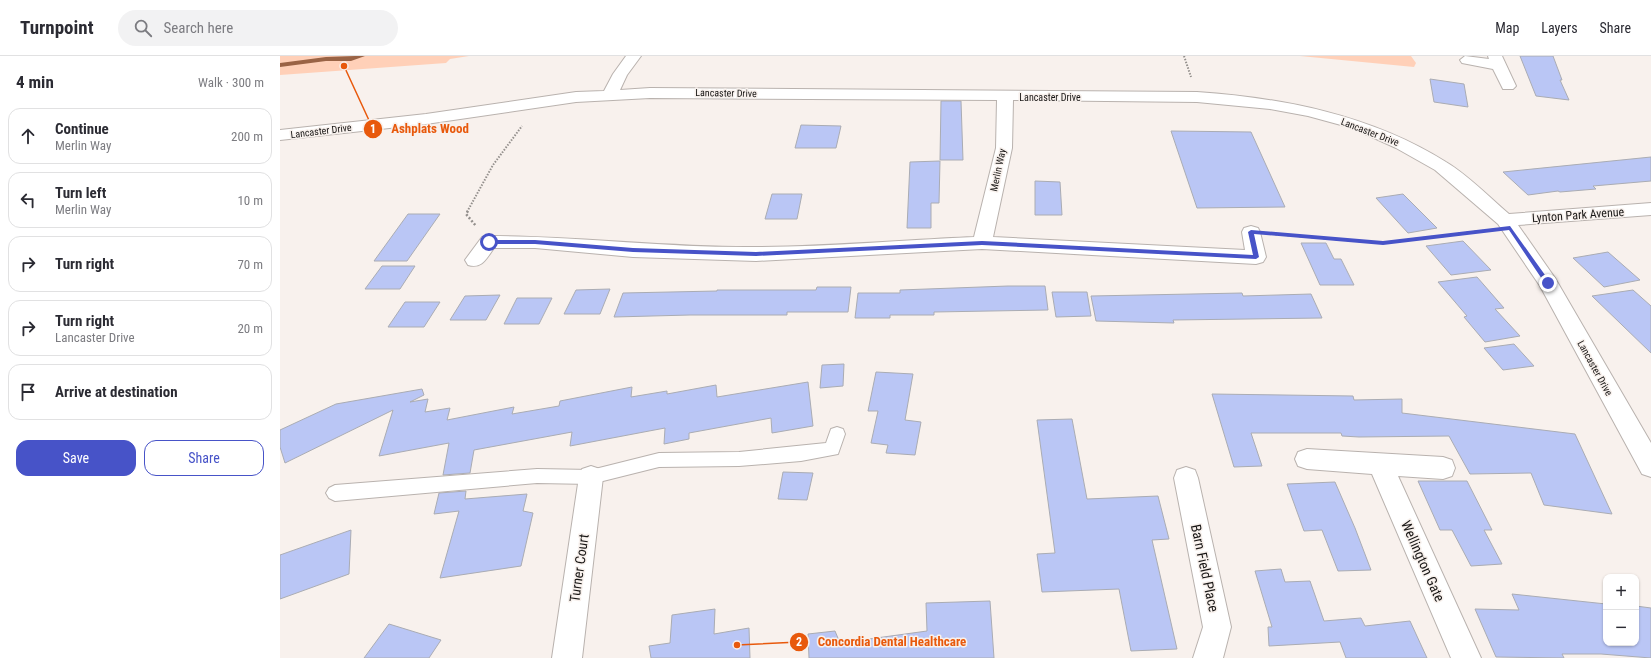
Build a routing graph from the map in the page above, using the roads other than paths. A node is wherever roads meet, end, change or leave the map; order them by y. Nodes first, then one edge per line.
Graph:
1 (634, 56) edge
2 (1467, 60) dead end
3 (1496, 60) edge
4 (1508, 86) dead end
5 (610, 94) junction
6 (1005, 96) junction
7 (280, 135) edge
8 (1651, 209) edge
9 (1507, 224) junction
10 (1251, 232) road end
11 (982, 243) junction
12 (475, 260) dead end
13 (837, 434) dead end
14 (1307, 459) dead end
15 (1380, 464) junction
16 (1651, 466) edge
17 (1442, 468) dead end
18 (591, 477) junction
19 (1186, 478) dead end
20 (335, 493) dead end
21 (567, 658) edge
22 (1208, 658) edge
23 (1466, 658) edge

1 - 5 street
2 - 3 street
3 - 4 street
5 - 6 street, Lancaster Drive
5 - 7 street, Lancaster Drive
6 - 9 street, Lancaster Drive
6 - 11 street, Merlin Way
8 - 9 street, Lynton Park Avenue
9 - 16 street, Lancaster Drive
10 - 11 street
11 - 12 street
13 - 18 lane
14 - 15 street
15 - 17 street
15 - 23 street, Wellington Gate
18 - 20 lane
18 - 21 street, Turner Court
19 - 22 street, Barn Field Place

